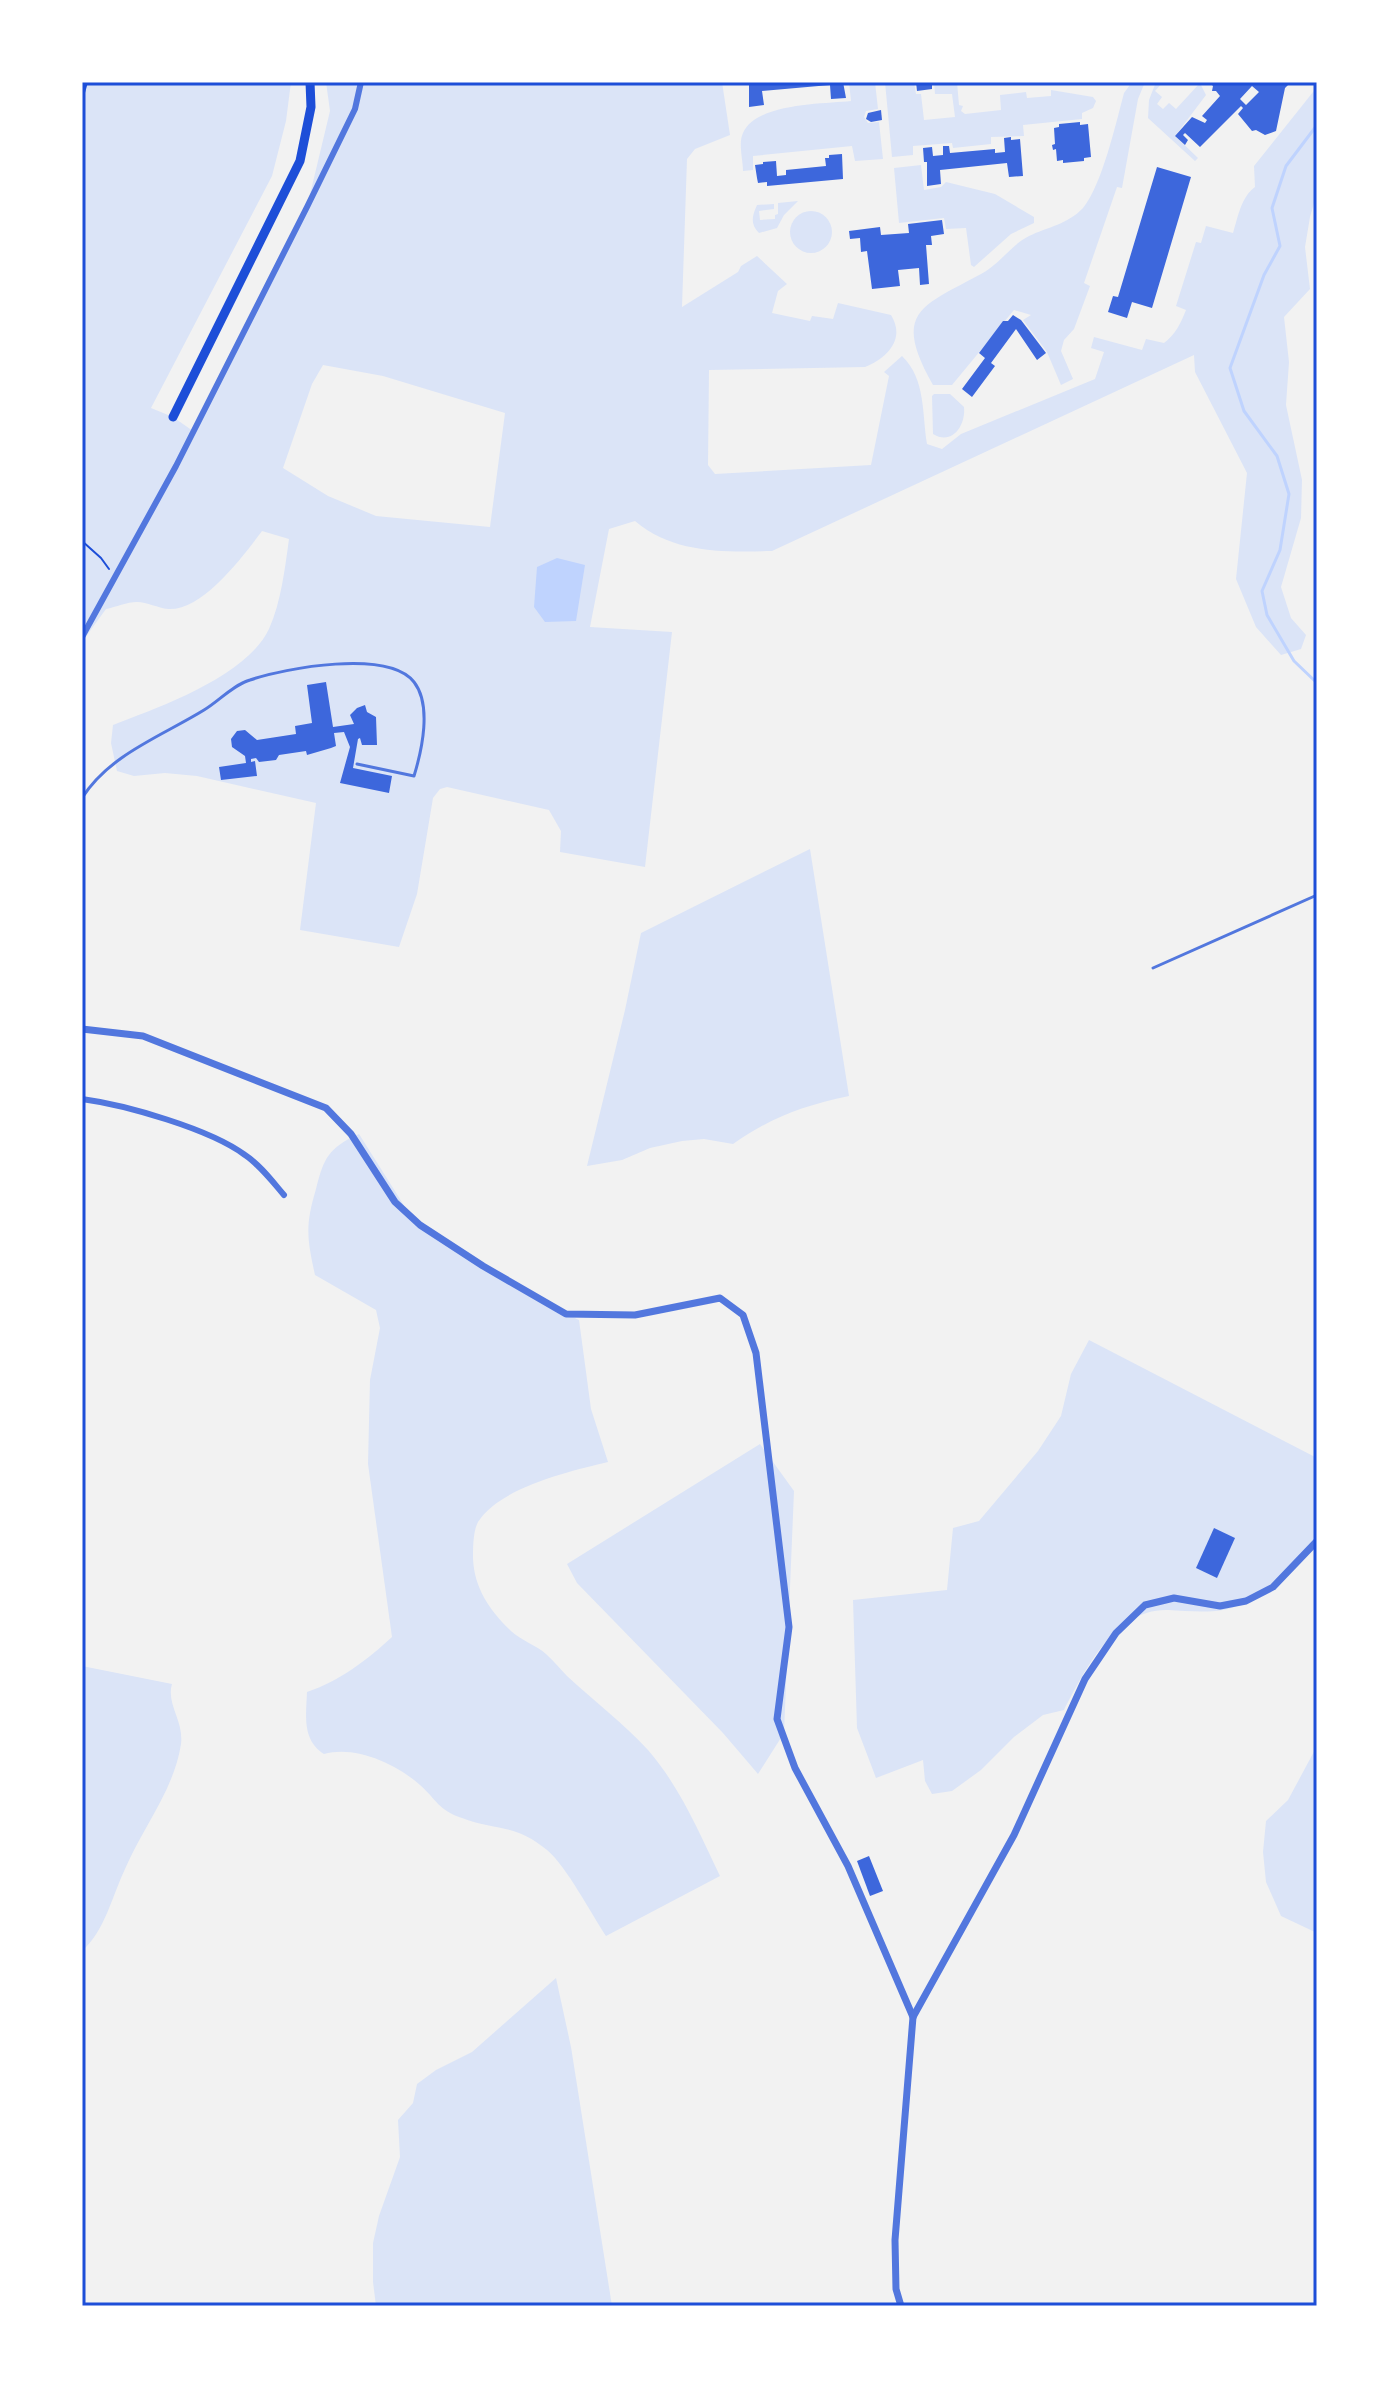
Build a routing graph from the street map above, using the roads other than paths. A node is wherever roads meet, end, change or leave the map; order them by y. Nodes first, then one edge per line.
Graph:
1 (310, 82) edge
2 (361, 82) edge
3 (173, 417) dead end
4 (82, 637) edge
5 (357, 764) dead end
6 (82, 798) edge
7 (1317, 895) edge
8 (1153, 968) dead end
9 (82, 1029) edge
10 (82, 1099) edge
11 (284, 1195) dead end
12 (1317, 1541) edge
13 (913, 2017) junction
14 (901, 2306) edge

1 - 3 main road
2 - 4 street
5 - 6 lane
7 - 8 lane
9 - 13 street
10 - 11 street
12 - 13 street
13 - 14 street

